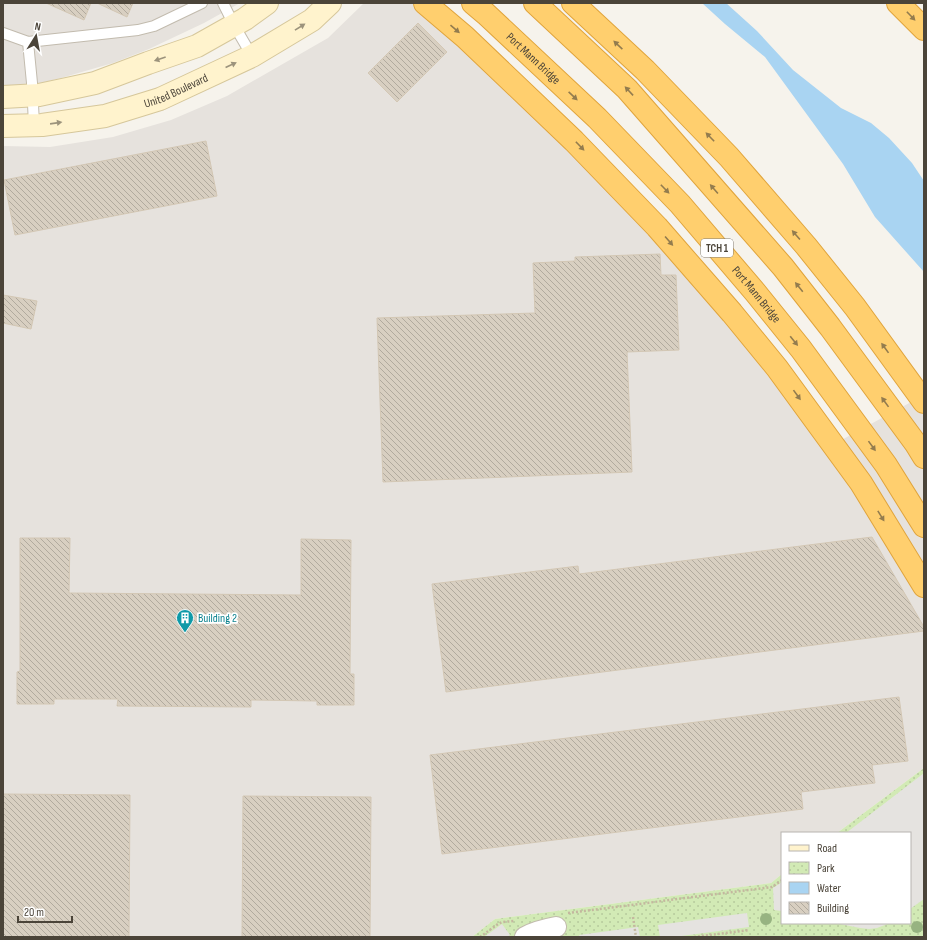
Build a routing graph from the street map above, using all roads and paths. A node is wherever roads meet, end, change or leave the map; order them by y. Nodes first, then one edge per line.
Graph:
1 (202, 3) edge
2 (224, 3) edge
3 (267, 3) edge
4 (330, 3) edge
5 (425, 3) edge
6 (473, 3) edge
7 (534, 3) edge
8 (573, 3) edge
9 (898, 3) edge
10 (234, 25) junction
11 (924, 29) edge
12 (3, 33) edge
13 (28, 42) junction
14 (252, 56) junction
15 (32, 95) junction
16 (3, 97) edge
17 (34, 125) junction
18 (3, 126) edge
19 (924, 402) edge
20 (924, 457) edge
21 (924, 526) edge
22 (924, 586) edge
23 (781, 881) edge
24 (633, 917) dead end
25 (560, 920) joint
26 (522, 929) edge
27 (750, 930) dead end
28 (480, 937) edge
29 (636, 937) edge
30 (694, 937) edge

1 - 13 lane
2 - 10 lane
3 - 10 main road
14 -> 4 main road, United Boulevard
5 -> 22 highway
6 -> 21 highway, Port Mann Bridge / TCH 1
20 -> 7 highway
19 -> 8 highway
9 -> 11 highway
10 - 14 lane
10 -> 15 main road
12 - 13 lane
13 - 15 lane
17 -> 14 main road, United Boulevard
15 - 16 main road
15 - 17 lane
17 - 18 main road, United Boulevard
23 - 25 path
24 - 29 path
25 - 26 street
26 - 28 path
27 - 30 path

